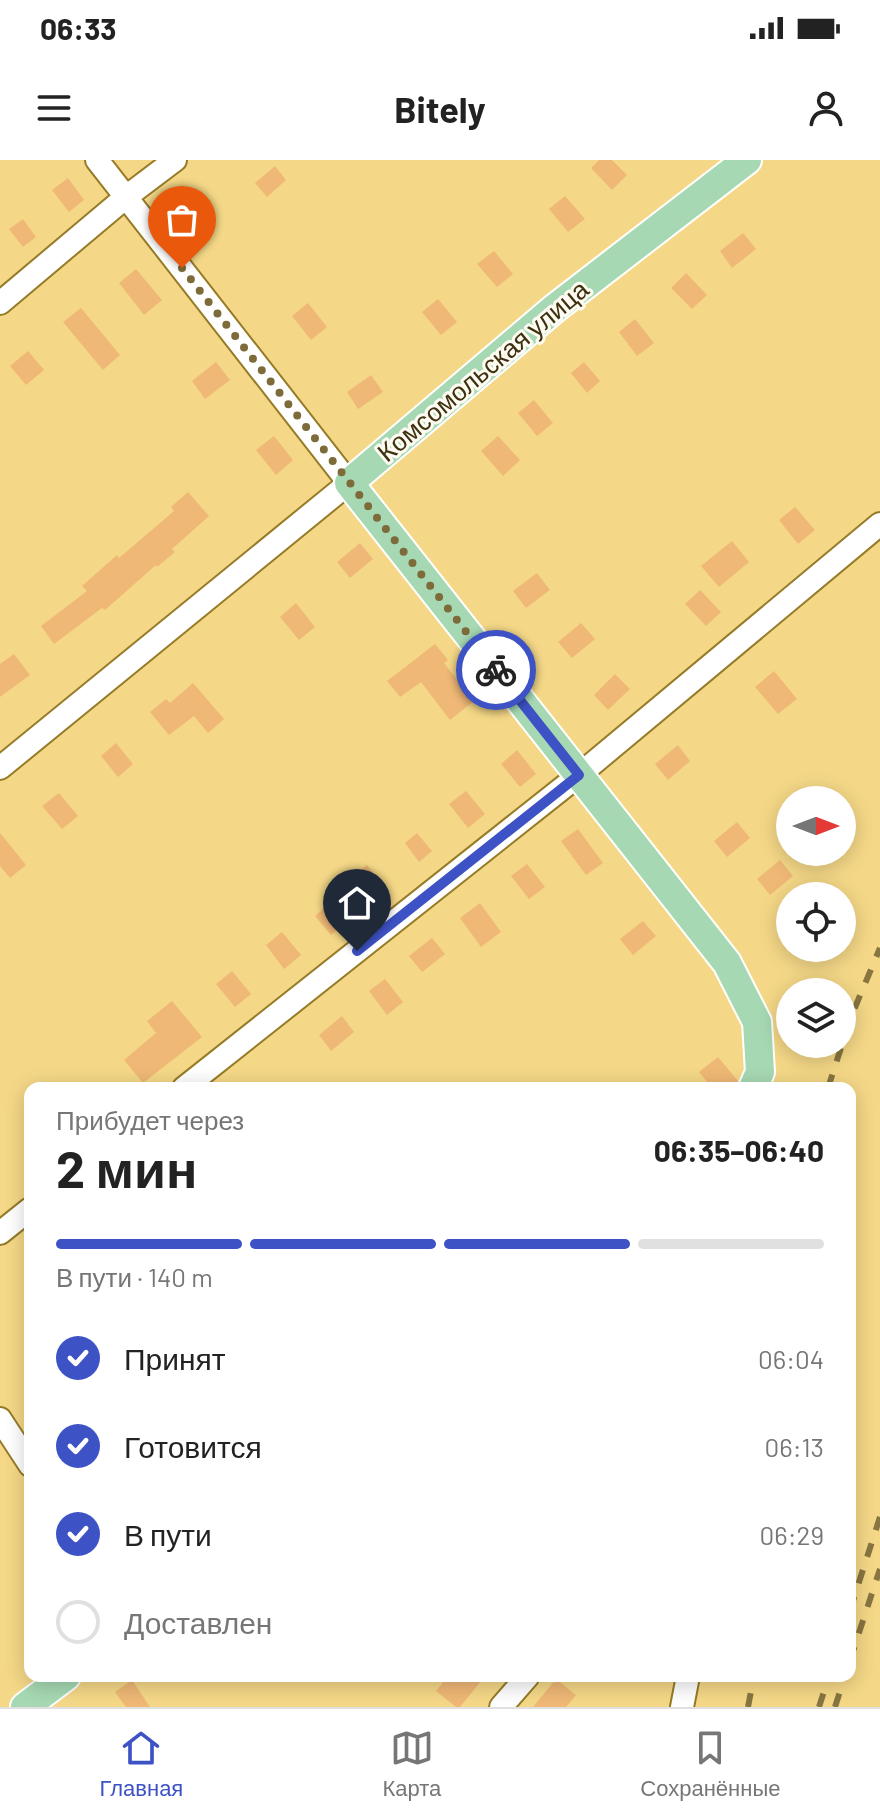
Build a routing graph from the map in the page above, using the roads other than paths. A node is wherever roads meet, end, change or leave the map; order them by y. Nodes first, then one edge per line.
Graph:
1 (97, 160) edge
2 (175, 160) edge
3 (747, 160) edge
4 (126, 197) junction
5 (0, 303) edge
6 (349, 483) junction
7 (880, 524) edge
8 (0, 768) edge
9 (579, 775) junction
10 (192, 1082) edge
11 (756, 1082) edge
12 (24, 1214) edge
13 (0, 1233) edge
14 (0, 1419) edge
15 (24, 1456) edge
16 (58, 1682) edge
17 (523, 1682) edge
18 (687, 1682) edge
19 (25, 1707) edge
20 (501, 1707) edge
21 (682, 1707) edge

1 - 4 street
2 - 4 street
3 - 6 main road, Комсомольская улица
4 - 5 street
4 - 6 street
6 - 8 street, Комсомольская улица
6 - 9 main road
7 - 9 street
9 - 10 street
9 - 11 main road
12 - 13 street
14 - 15 street
16 - 19 main road
17 - 20 street
18 - 21 street

